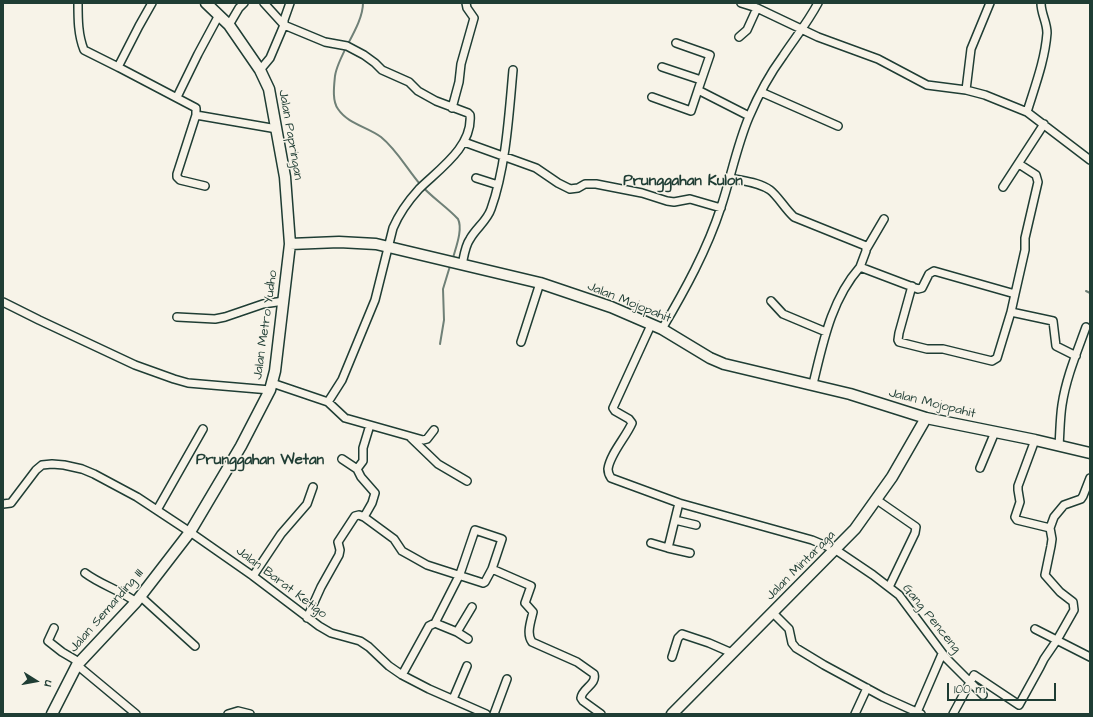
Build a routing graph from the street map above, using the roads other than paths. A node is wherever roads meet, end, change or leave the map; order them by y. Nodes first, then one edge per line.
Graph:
1 (78, 3) edge
2 (152, 3) edge
3 (206, 3) edge
4 (244, 3) edge
5 (264, 3) edge
6 (290, 3) edge
7 (466, 3) edge
8 (741, 3) edge
9 (818, 3) edge
10 (990, 3) edge
11 (1041, 3) edge
12 (757, 8) junction
13 (219, 15) junction
14 (229, 25) junction
15 (284, 25) junction
16 (802, 30) junction
17 (738, 37) dead end
18 (676, 43) dead end
19 (118, 67) junction
20 (662, 67) dead end
21 (260, 70) junction
22 (513, 70) dead end
23 (701, 80) junction
24 (698, 90) junction
25 (966, 90) junction
26 (761, 92) junction
27 (177, 97) junction
28 (652, 97) dead end
29 (452, 108) junction
30 (1027, 112) junction
31 (196, 115) junction
32 (749, 116) junction
33 (1044, 124) junction
34 (838, 126) dead end
35 (277, 129) junction
36 (464, 142) junction
37 (503, 156) junction
38 (1090, 160) edge
39 (1019, 164) junction
40 (476, 178) dead end
41 (730, 178) junction
42 (498, 185) junction
43 (205, 186) dead end
44 (1003, 187) dead end
45 (721, 208) junction
46 (884, 219) dead end
47 (290, 244) junction
48 (388, 246) junction
49 (867, 248) junction
50 (462, 265) junction
51 (860, 268) junction
52 (540, 283) junction
53 (912, 286) junction
54 (1015, 294) junction
55 (284, 301) junction
56 (772, 301) dead end
57 (3, 302) edge
58 (1011, 312) junction
59 (178, 317) dead end
60 (651, 325) junction
61 (1086, 327) dead end
62 (662, 329) junction
63 (826, 332) junction
64 (521, 342) dead end
65 (1076, 356) junction
66 (813, 384) junction
67 (271, 386) junction
68 (328, 402) junction
69 (926, 418) junction
70 (370, 425) junction
71 (203, 429) dead end
72 (434, 430) dead end
73 (995, 432) junction
74 (409, 436) junction
75 (1035, 440) junction
76 (1059, 446) junction
77 (1090, 453) edge
78 (342, 460) dead end
79 (980, 468) dead end
80 (357, 469) junction
81 (1090, 478) edge
82 (467, 481) dead end
83 (313, 487) dead end
84 (877, 500) junction
85 (679, 503) junction
86 (3, 504) edge
87 (157, 510) junction
88 (364, 517) junction
89 (675, 520) junction
90 (696, 525) dead end
91 (1050, 528) junction
92 (190, 532) junction
93 (651, 543) dead end
94 (668, 548) junction
95 (836, 550) junction
96 (690, 553) dead end
97 (492, 569) junction
98 (85, 573) dead end
99 (460, 574) junction
100 (253, 576) junction
101 (889, 587) junction
102 (138, 599) junction
103 (472, 607) dead end
104 (773, 612) junction
105 (307, 618) junction
106 (435, 623) junction
107 (54, 628) dead end
108 (1035, 629) dead end
109 (457, 632) junction
110 (468, 639) dead end
111 (1057, 640) junction
112 (195, 646) dead end
113 (732, 653) junction
114 (942, 654) junction
115 (672, 657) dead end
116 (1090, 657) edge
117 (78, 664) junction
118 (467, 666) dead end
119 (402, 675) junction
120 (507, 679) dead end
121 (867, 688) junction
122 (983, 695) dead end
123 (453, 699) junction
124 (919, 713) edge
125 (52, 714) edge
126 (136, 714) edge
127 (228, 714) edge
128 (250, 714) edge
129 (486, 714) edge
130 (494, 714) edge
131 (602, 714) edge
132 (672, 714) edge
133 (855, 714) edge
134 (953, 714) edge

1 - 19 street
2 - 19 street
3 - 13 street, Jalan Papringan
4 - 14 street
5 - 15 street
6 - 15 street
7 - 29 street
8 - 12 street
9 - 16 street
10 - 25 street
11 - 30 street
12 - 16 street
12 - 17 street
13 - 14 street, Jalan Papringan
13 - 27 street
14 - 21 street, Jalan Papringan
15 - 21 street
15 - 29 street
16 - 25 street
16 - 26 street
18 - 23 street
19 - 27 street
20 - 23 street
21 - 35 street, Jalan Papringan
22 - 37 street
23 - 24 street
24 - 28 street
24 - 32 street
25 - 30 street
26 - 32 street
26 - 34 street
27 - 31 street
29 - 36 street
30 - 33 street
31 - 35 street
31 - 43 street
32 - 41 street
33 - 38 street
33 - 39 street
35 - 47 street, Jalan Papringan
36 - 37 street
36 - 48 street
37 - 42 street
37 - 45 street
39 - 44 street
39 - 54 street
40 - 42 street
41 - 45 street
41 - 49 street
42 - 50 street
45 - 62 street
46 - 49 street
47 - 48 street, Jalan Mojopahit
47 - 55 street, Jalan Metro Yudho
48 - 50 street, Jalan Mojopahit
48 - 68 street
49 - 51 street
50 - 52 street, Jalan Mojopahit
51 - 53 street
51 - 63 street
52 - 60 street, Jalan Mojopahit
52 - 64 street
53 - 54 street
53 - 58 street
54 - 58 street
55 - 59 street
55 - 67 street, Jalan Metro Yudho
56 - 63 street
57 - 67 street
58 - 65 street
60 - 62 street, Jalan Mojopahit
60 - 85 street, Gang Penceng
61 - 65 street
62 - 66 street, Jalan Mojopahit
63 - 66 street
65 - 76 street
66 - 69 street, Jalan Mojopahit
67 - 68 street
67 - 92 street, Jalan Metro Yudho
68 - 70 street
69 - 73 street, Jalan Mojopahit
69 - 84 street, Jalan Mintaraga
70 - 74 street
70 - 80 street
71 - 87 street
72 - 74 street
73 - 75 street, Jalan Mojopahit
73 - 79 street
74 - 82 street
75 - 76 street, Jalan Mojopahit
75 - 91 street
76 - 77 street, Jalan Mojopahit
78 - 80 street
80 - 88 street
81 - 91 street
83 - 100 street
84 - 95 street, Jalan Mintaraga
84 - 101 street
85 - 89 street
85 - 95 street, Gang Penceng
86 - 87 street, Jalan Barat Ketigo
87 - 92 street, Jalan Barat Ketigo
88 - 99 street
88 - 105 street
89 - 90 street
89 - 94 street
91 - 111 street
92 - 100 street, Jalan Barat Ketigo
92 - 102 street, Jalan Semanding III
93 - 94 street
94 - 96 street
95 - 101 street, Gang Penceng
95 - 104 street, Jalan Mintaraga
97 - 99 street
97 - 99 street
97 - 131 street
98 - 102 street
99 - 106 street
100 - 105 street, Jalan Barat Ketigo
101 - 114 street, Gang Penceng
102 - 112 street
102 - 117 street, Jalan Semanding III
103 - 109 street
104 - 113 street, Jalan Mintaraga
104 - 121 street
105 - 119 street, Jalan Barat Ketigo
106 - 109 street
106 - 119 street
107 - 117 street
108 - 111 street
109 - 110 street
111 - 116 street
111 - 134 street
113 - 115 street
113 - 132 street, Jalan Mintaraga
114 - 122 street, Gang Penceng
114 - 124 street
117 - 125 street, Jalan Semanding III
117 - 126 street
118 - 123 street
119 - 123 street, Jalan Barat Ketigo
120 - 130 street
121 - 124 street
121 - 133 street
123 - 129 street, Jalan Barat Ketigo
127 - 128 street

